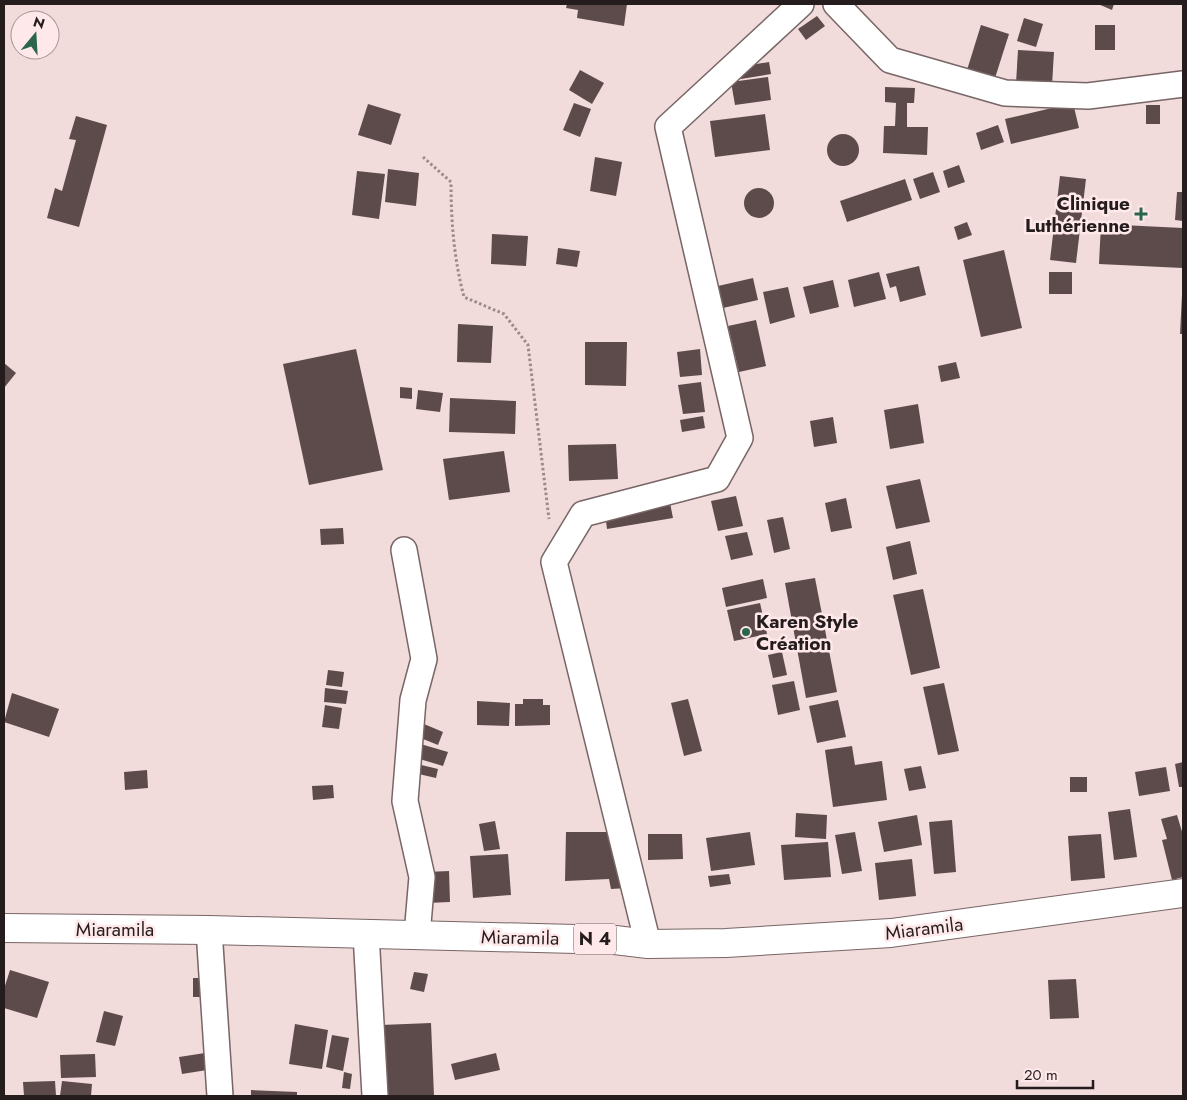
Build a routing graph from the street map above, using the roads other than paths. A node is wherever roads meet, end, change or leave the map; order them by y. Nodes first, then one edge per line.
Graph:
1 (801, 4) edge
2 (836, 4) edge
3 (1183, 84) edge
4 (404, 550) dead end
5 (1183, 893) edge
6 (4, 928) edge
7 (209, 930) junction
8 (366, 933) junction
9 (417, 935) junction
10 (648, 944) junction
11 (220, 1096) edge
12 (375, 1096) edge

1 - 10 street
2 - 3 street
4 - 9 street
5 - 10 main road, Miaramila / N 4
6 - 7 main road, Miaramila / N 4
7 - 8 main road, Miaramila / N 4
7 - 11 street
8 - 9 main road, Miaramila / N 4
8 - 12 street
9 - 10 main road, Miaramila / N 4

